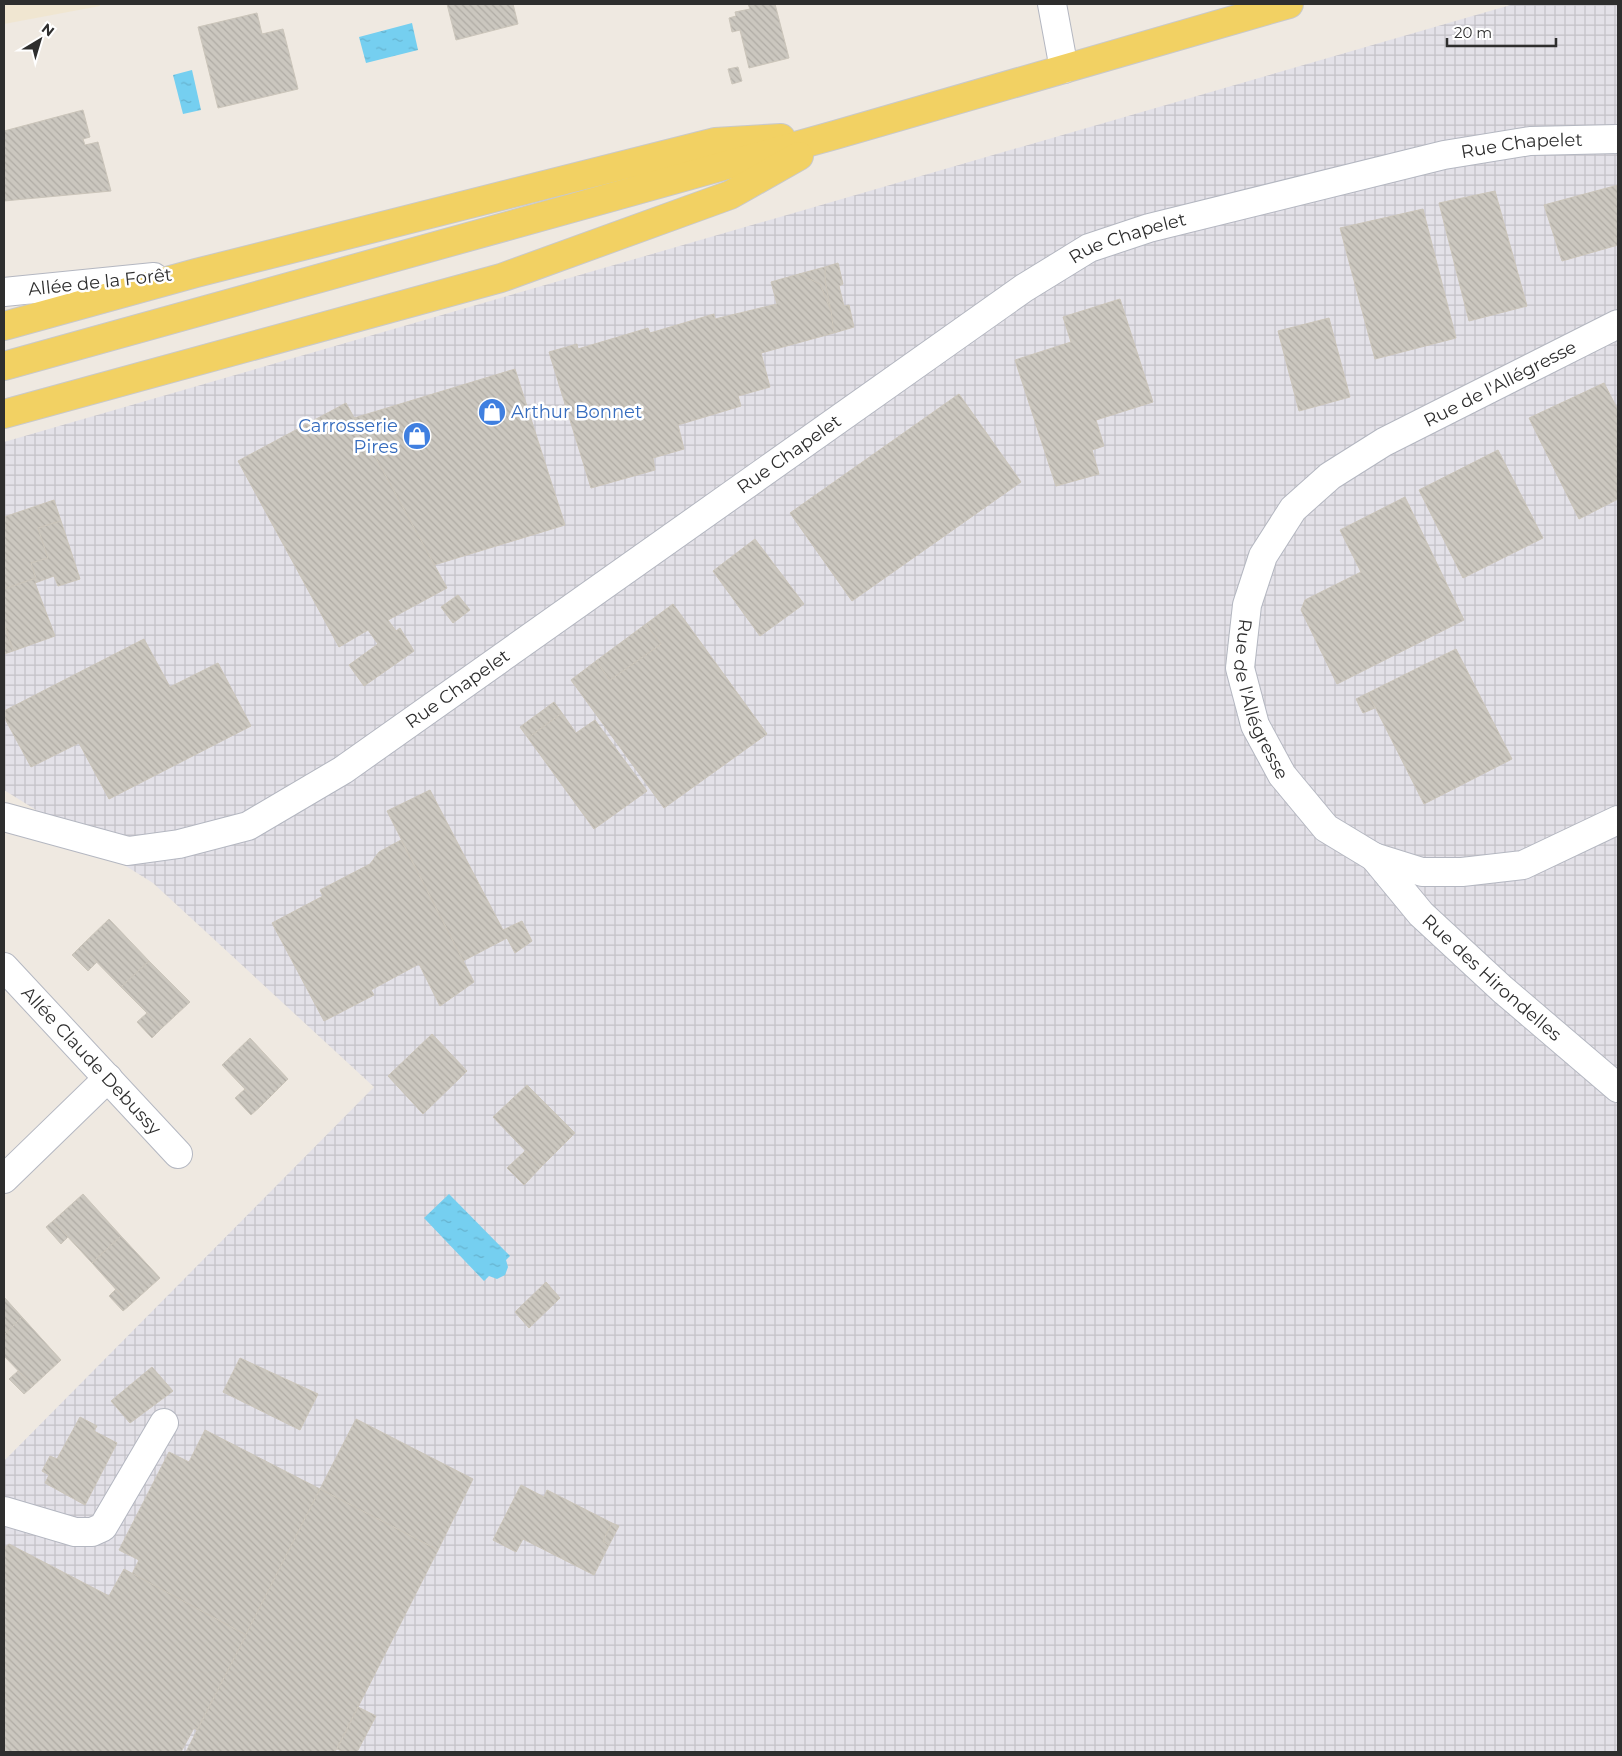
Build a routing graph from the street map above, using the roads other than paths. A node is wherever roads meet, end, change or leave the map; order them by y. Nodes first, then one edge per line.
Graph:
1 (1052, 4) edge
2 (1290, 4) edge
3 (1064, 70) junction
4 (835, 135) junction
5 (1618, 139) edge
6 (196, 273) junction
7 (4, 292) edge
8 (1618, 324) edge
9 (4, 326) edge
10 (4, 366) edge
11 (4, 414) edge
12 (4, 817) edge
13 (1618, 820) edge
14 (1374, 857) junction
15 (4, 967) edge
16 (108, 1078) junction
17 (1618, 1088) edge
18 (178, 1154) dead end
19 (4, 1179) edge
20 (164, 1423) dead end
21 (4, 1511) edge

1 - 3 street
2 - 3 main road
3 - 4 main road
4 - 6 main road
4 - 10 main road
4 - 11 main road
5 - 12 street, Rue Chapelet
6 - 7 street, Allée de la Forêt
6 - 9 main road
8 - 14 street, Rue de l'Allégresse
13 - 14 street, Rue de l'Allégresse
14 - 17 street, Rue des Hirondelles
15 - 16 street, Allée Claude Debussy
16 - 18 street, Allée Claude Debussy
16 - 19 street
20 - 21 street

